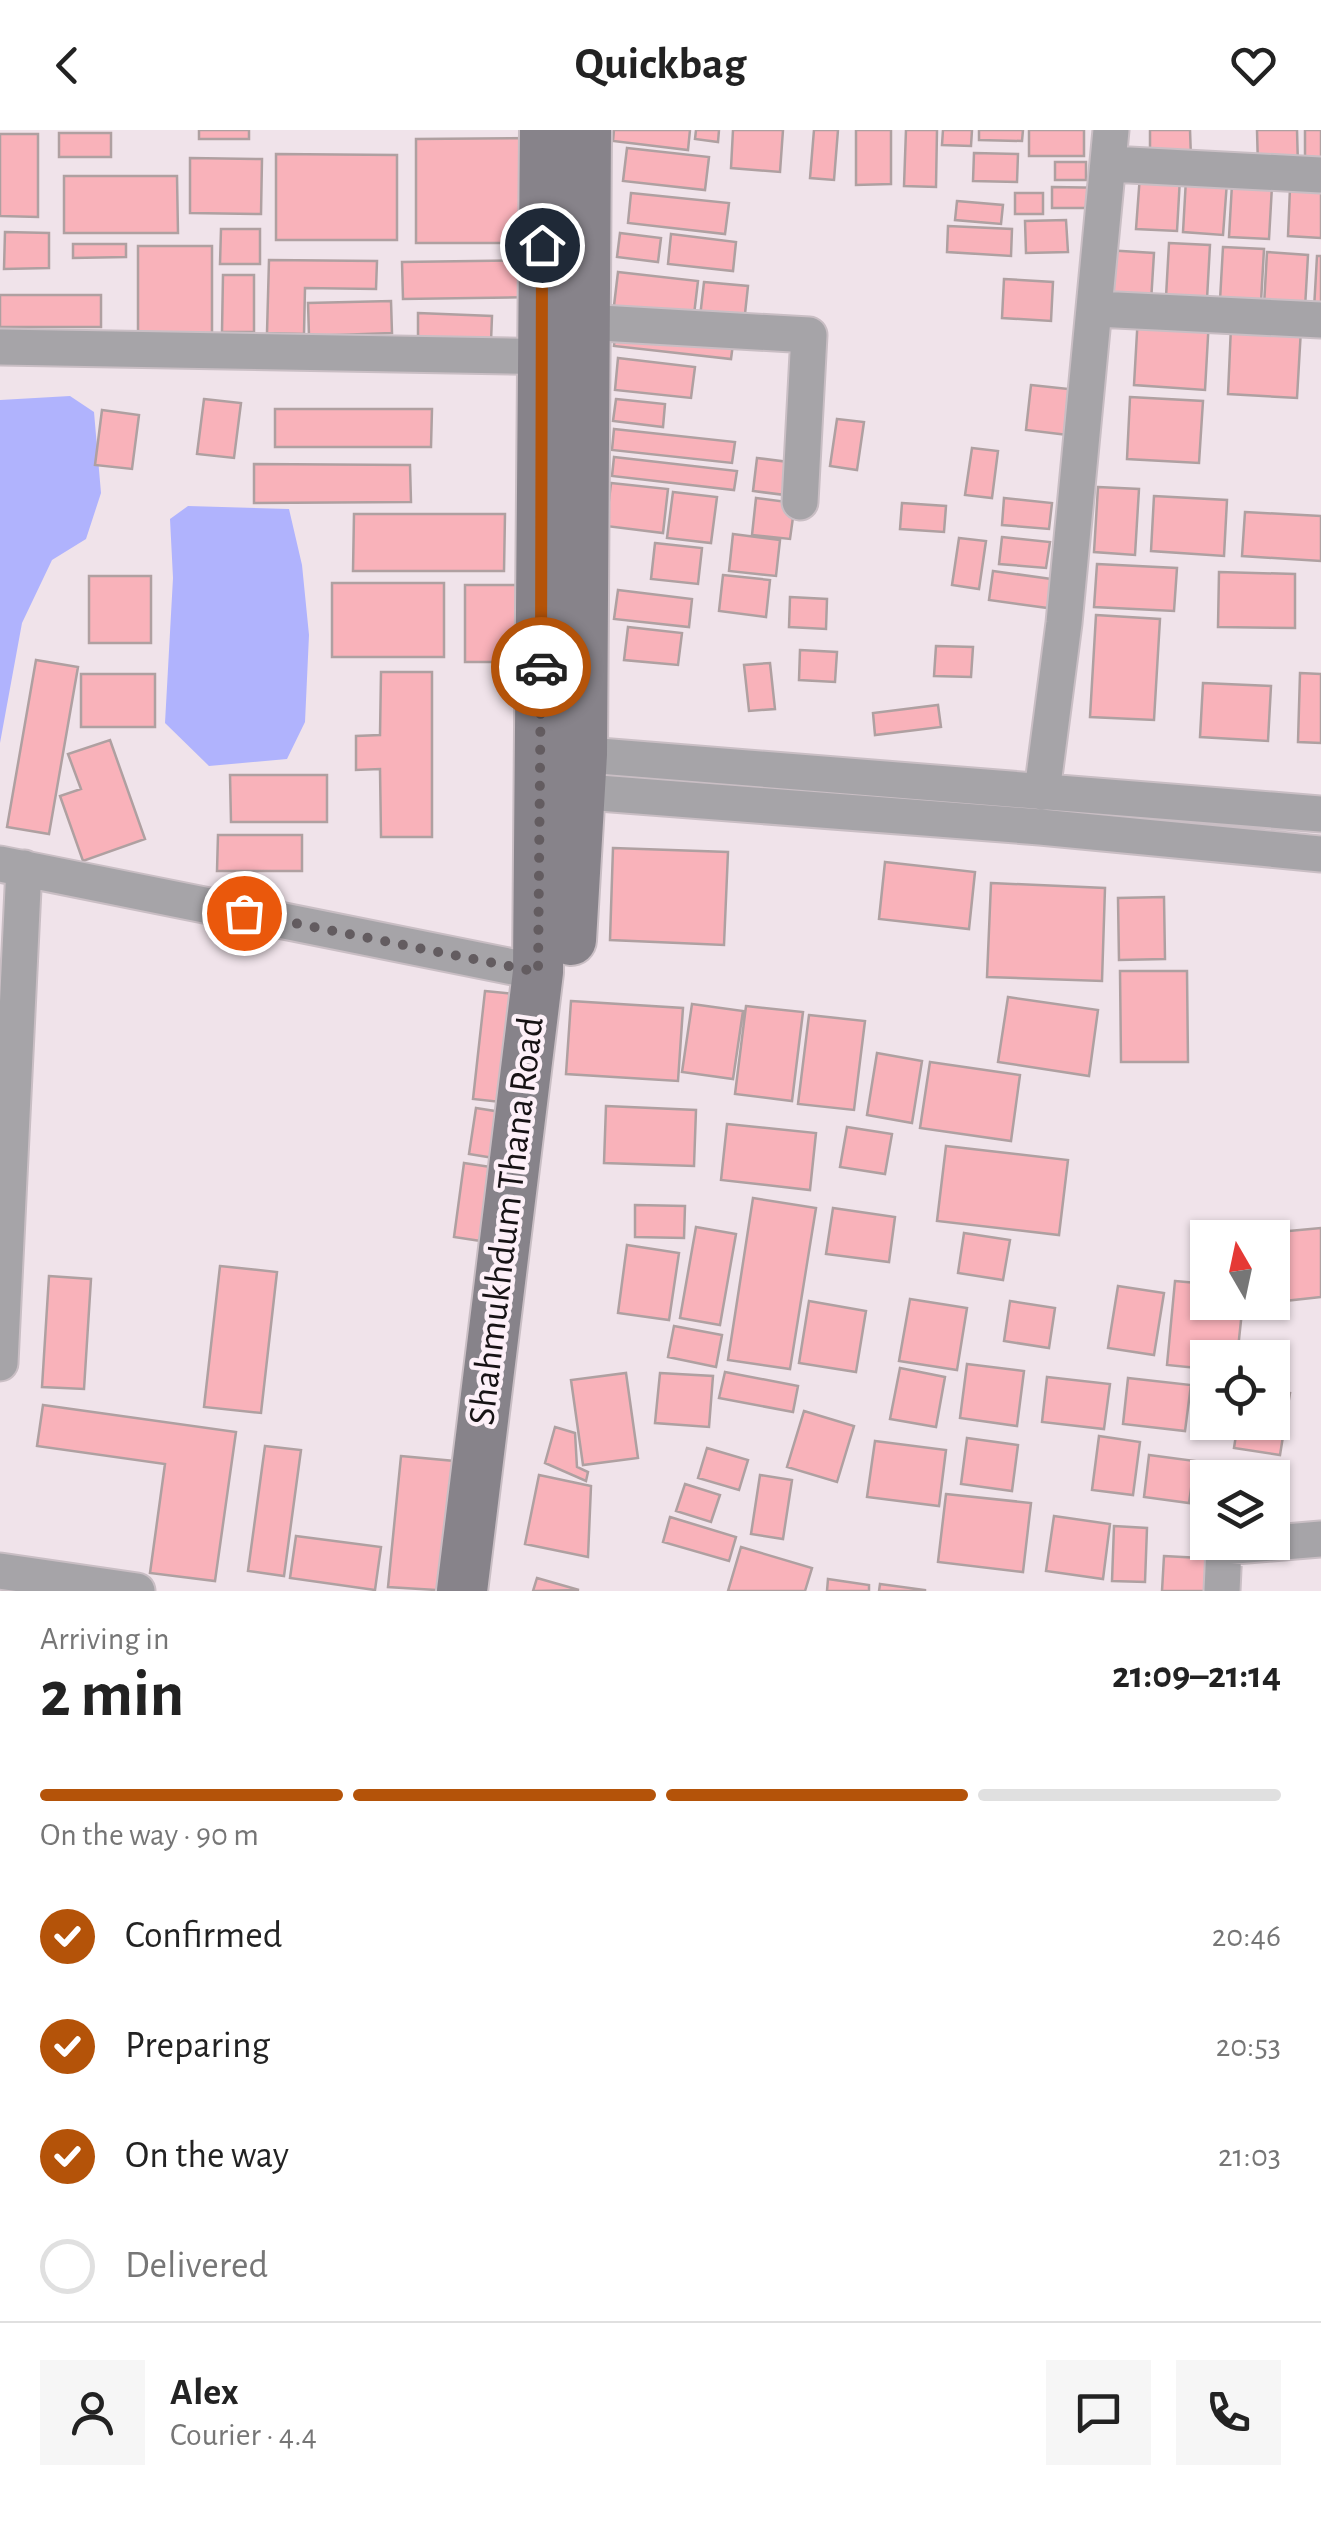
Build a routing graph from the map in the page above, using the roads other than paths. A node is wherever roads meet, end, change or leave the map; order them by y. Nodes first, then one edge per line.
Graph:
1 (544, 130) edge
2 (586, 130) edge
3 (1110, 147) edge
4 (1321, 175) edge
5 (1096, 309) junction
6 (1321, 320) edge
7 (569, 345) junction
8 (0, 346) edge
9 (800, 502) dead end
10 (561, 771) junction
11 (1042, 792) junction
12 (1321, 814) edge
13 (1321, 854) edge
14 (12, 866) edge
15 (538, 972) junction
16 (0, 1363) edge
17 (1321, 1538) edge
18 (0, 1571) edge
19 (137, 1591) edge
20 (462, 1591) edge
21 (497, 1591) edge
22 (1222, 1591) edge

1 - 7 main road, Shahmukhdum Thana Road
2 - 7 main road, Shahmukhdum Thana Road
3 - 4 street
3 - 5 street
5 - 6 street
5 - 11 street
7 - 8 street
7 - 9 street
7 - 10 main road, Shahmukhdum Thana Road
10 - 11 street
10 - 13 street
10 - 15 main road, Shahmukhdum Thana Road
10 - 21 main road, Shahmukhdum Thana Road
11 - 12 street
14 - 15 street
14 - 16 street
15 - 20 main road, Shahmukhdum Thana Road
17 - 22 street
18 - 19 street

